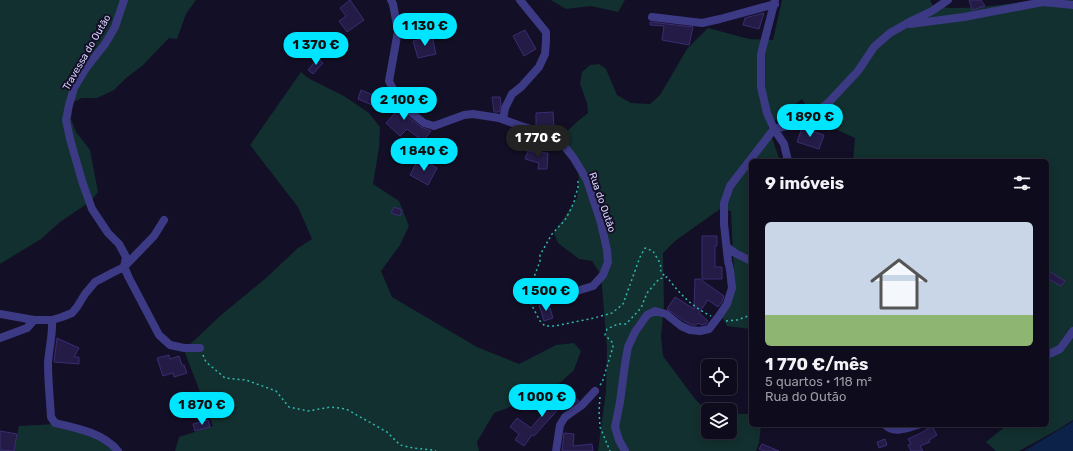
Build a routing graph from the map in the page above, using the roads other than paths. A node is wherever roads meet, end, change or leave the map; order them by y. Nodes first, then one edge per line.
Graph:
1 (124, 0) edge
2 (391, 0) edge
3 (520, 0) edge
4 (948, 0) edge
5 (775, 2) edge
6 (1073, 5) edge
7 (652, 16) dead end
8 (904, 25) junction
9 (503, 120) junction
10 (774, 128) junction
11 (750, 159) edge
12 (788, 159) edge
13 (749, 161) edge
14 (164, 220) dead end
15 (726, 247) junction
16 (749, 260) edge
17 (124, 267) junction
18 (567, 294) dead end
19 (0, 314) edge
20 (34, 320) junction
21 (52, 320) junction
22 (1073, 331) edge
23 (0, 338) edge
24 (200, 348) road end
25 (1049, 354) edge
26 (599, 393) road end
27 (887, 427) edge
28 (909, 427) edge
29 (118, 451) edge
30 (556, 451) edge
31 (625, 451) edge

1 - 17 street, Travessa do Outão
2 - 9 street, Rua do Outão
3 - 9 street
4 - 8 street
5 - 7 street
5 - 10 street
6 - 8 street
8 - 10 street
9 - 18 street, Rua do Outão
10 - 11 street
10 - 12 street
13 - 15 street
14 - 17 street
15 - 16 street
15 - 31 street
17 - 21 street
17 - 24 street, Travessa do Outão
19 - 20 street
20 - 21 street
20 - 23 street
21 - 29 street
22 - 25 street
26 - 30 street
27 - 28 street

